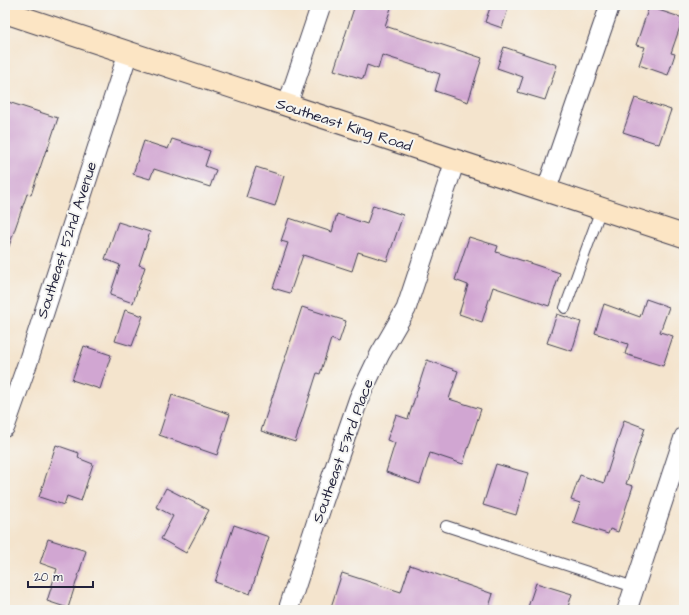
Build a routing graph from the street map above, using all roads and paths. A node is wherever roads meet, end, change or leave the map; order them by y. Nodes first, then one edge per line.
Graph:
1 (321, 5) edge
2 (610, 5) edge
3 (5, 12) edge
4 (128, 53) junction
5 (287, 106) junction
6 (455, 160) junction
7 (546, 191) junction
8 (601, 209) junction
9 (684, 236) edge
10 (565, 308) dead end
11 (5, 427) edge
12 (684, 437) edge
13 (446, 526) dead end
14 (634, 587) junction
15 (288, 610) edge
16 (627, 610) edge

1 - 5 street
2 - 7 street
3 - 4 main road, Southeast King Road
4 - 5 main road, Southeast King Road
4 - 11 street, Southeast 52nd Avenue
5 - 6 main road, Southeast King Road
6 - 7 main road, Southeast King Road
6 - 15 street, Southeast 53rd Place
7 - 8 main road, Southeast King Road
8 - 9 main road, Southeast King Road
8 - 10 lane
12 - 14 street
13 - 14 lane
14 - 16 street

